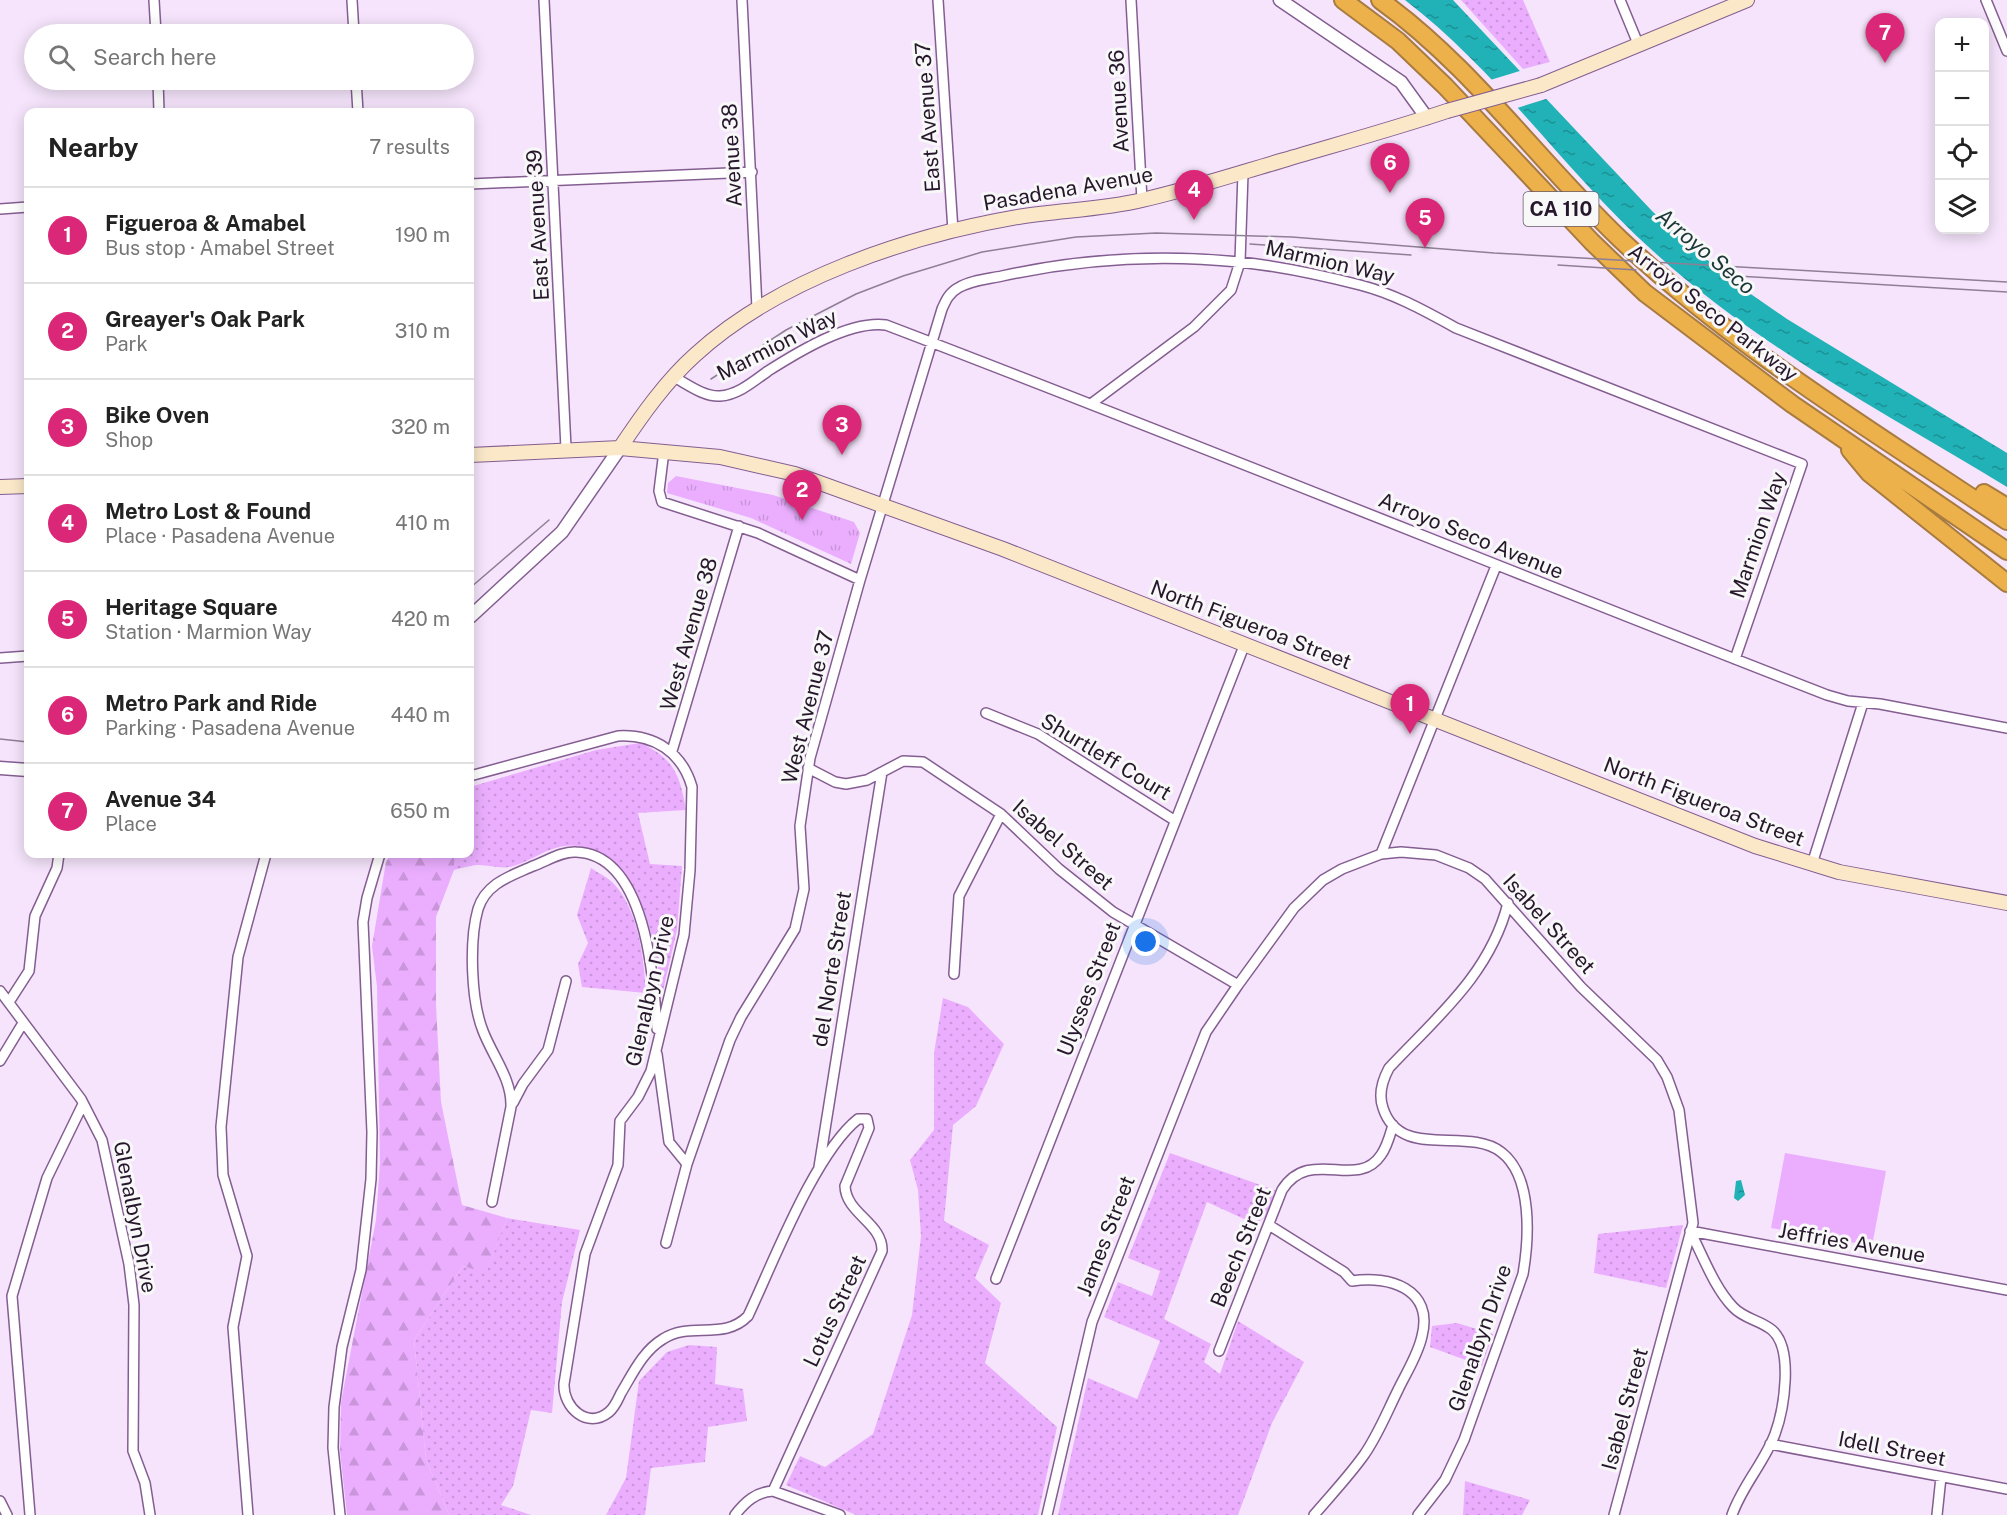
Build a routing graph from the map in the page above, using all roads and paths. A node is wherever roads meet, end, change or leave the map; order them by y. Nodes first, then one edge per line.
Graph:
1 (154, 0) edge
2 (352, 0) edge
3 (544, 0) edge
4 (742, 0) edge
5 (938, 0) edge
6 (1131, 0) edge
7 (1280, 0) edge
8 (1343, 0) edge
9 (1380, 0) edge
10 (1620, 0) edge
11 (1747, 0) edge
12 (1986, 0) edge
13 (155, 24) edge
14 (353, 24) edge
15 (1639, 46) junction
16 (2007, 51) edge
17 (158, 90) edge
18 (357, 90) edge
19 (159, 108) edge
20 (358, 108) edge
21 (1427, 118) junction
22 (752, 172) junction
23 (1243, 173) junction
24 (553, 180) junction
25 (474, 184) edge
26 (1142, 200) junction
27 (24, 207) edge
28 (0, 209) edge
29 (953, 231) junction
30 (1240, 262) junction
31 (757, 308) junction
32 (932, 343) junction
33 (674, 377) junction
34 (1829, 400) junction
35 (1092, 403) junction
36 (1839, 436) junction
37 (566, 448) junction
38 (620, 448) junction
39 (664, 451) junction
40 (474, 455) edge
41 (0, 486) edge
42 (24, 486) edge
43 (882, 506) junction
44 (2007, 507) edge
45 (2007, 521) edge
46 (739, 526) junction
47 (2007, 551) edge
48 (1496, 566) junction
49 (860, 580) junction
50 (2007, 583) edge
51 (474, 613) edge
52 (1244, 646) junction
53 (24, 656) edge
54 (0, 658) edge
55 (1735, 659) junction
56 (1863, 703) junction
57 (986, 713) dead end
58 (1434, 721) junction
59 (2007, 728) edge
60 (672, 752) junction
61 (0, 768) edge
62 (808, 768) junction
63 (24, 770) edge
64 (882, 772) junction
65 (474, 775) edge
66 (1001, 814) junction
67 (1174, 820) junction
68 (1381, 854) junction
69 (58, 858) edge
70 (265, 858) edge
71 (379, 858) edge
72 (1812, 864) junction
73 (1508, 903) junction
74 (2007, 903) edge
75 (1133, 924) junction
76 (954, 974) dead end
77 (566, 981) dead end
78 (1238, 985) junction
79 (0, 991) edge
80 (9, 1002) junction
81 (23, 1023) junction
82 (656, 1047) junction
83 (0, 1061) edge
84 (83, 1104) junction
85 (512, 1107) junction
86 (867, 1119) joint
87 (1393, 1125) junction
88 (687, 1164) junction
89 (818, 1172) junction
90 (492, 1202) dead end
91 (1269, 1225) junction
92 (1690, 1232) junction
93 (666, 1243) dead end
94 (996, 1279) dead end
95 (2007, 1290) edge
96 (1219, 1351) dead end
97 (1770, 1444) junction
98 (1941, 1477) junction
99 (2007, 1489) edge
100 (773, 1491) junction
101 (0, 1501) edge
102 (7, 1515) edge
103 (30, 1515) edge
104 (150, 1515) edge
105 (248, 1515) edge
106 (340, 1515) edge
107 (735, 1515) edge
108 (840, 1515) edge
109 (1047, 1515) edge
110 (1314, 1515) edge
111 (1418, 1515) edge
112 (1614, 1515) edge
113 (1732, 1515) edge
114 (1937, 1515) edge

1 - 13 street
2 - 14 street
3 - 24 street, East Avenue 39
4 - 22 street, Avenue 38
5 - 29 street, East Avenue 37
6 - 26 street, Avenue 36
7 - 21 street
8 - 36 highway, Arroyo Seco Parkway / CA 110
9 - 34 highway, Arroyo Seco Parkway / CA 110
10 - 15 street
11 - 15 main road, Pasadena Avenue
12 - 16 street
15 - 21 main road, Pasadena Avenue, bridge
17 - 19 street
18 - 20 street
21 - 23 main road, Pasadena Avenue
22 - 24 street
22 - 31 street, Avenue 38
23 - 26 main road, Pasadena Avenue
23 - 30 street
24 - 25 street
24 - 37 street, East Avenue 39
26 - 29 main road, Pasadena Avenue
27 - 28 street
29 - 31 main road, Pasadena Avenue
30 - 32 street, Marmion Way
30 - 35 street
30 - 55 street, Marmion Way
31 - 33 main road, Pasadena Avenue
32 - 33 street, Marmion Way
32 - 35 street, Arroyo Seco Avenue
32 - 43 street, West Avenue 37
33 - 38 main road, Pasadena Avenue
34 - 44 highway
34 - 45 highway, Arroyo Seco Parkway / CA 110
35 - 48 street, Arroyo Seco Avenue
36 - 47 highway, Arroyo Seco Parkway / CA 110
36 - 50 highway
37 - 38 main road, North Figueroa Street
37 - 40 main road, North Figueroa Street
38 - 39 main road, North Figueroa Street
38 - 51 street
39 - 43 main road, North Figueroa Street
39 - 46 street
41 - 42 main road
43 - 49 street, West Avenue 37
43 - 52 main road, North Figueroa Street
46 - 49 street
46 - 60 street, West Avenue 38
48 - 55 street, Arroyo Seco Avenue
48 - 58 street
49 - 62 street, West Avenue 37
52 - 58 main road, North Figueroa Street
52 - 67 street, Ulysses Street
53 - 54 street
55 - 56 street, Arroyo Seco Avenue
56 - 59 street, Arroyo Seco Avenue
56 - 72 street
57 - 67 street, Shurtleff Court
58 - 68 street
58 - 72 main road, North Figueroa Street
60 - 65 street, Glenalbyn Drive
60 - 82 street, Glenalbyn Drive
61 - 63 street
62 - 64 street, Isabel Street
62 - 88 street, West Avenue 37
64 - 66 street, Isabel Street
64 - 89 street, del Norte Street
66 - 75 street, Isabel Street
66 - 76 street
67 - 75 street, Ulysses Street
68 - 73 street, Isabel Street
68 - 78 street, Isabel Street
69 - 80 street
70 - 105 street
71 - 106 street
72 - 74 main road, North Figueroa Street
73 - 87 street
73 - 92 street, Isabel Street
75 - 78 street, Isabel Street
75 - 94 street, Ulysses Street
77 - 85 street
78 - 109 street, James Street
79 - 80 street, Glenalbyn Drive
80 - 81 street, Glenalbyn Drive
81 - 83 street
81 - 84 street, Glenalbyn Drive
82 - 85 street
82 - 88 street
82 - 89 street, Glenalbyn Drive
84 - 103 street
84 - 104 street, Glenalbyn Drive
85 - 90 street
86 - 89 street, Glenalbyn Drive
86 - 100 street, Lotus Street
87 - 91 street, Beech Street
87 - 111 street, Glenalbyn Drive
88 - 93 street, West Avenue 37
91 - 96 street, Beech Street
91 - 110 street
92 - 95 street, Jeffries Avenue
92 - 97 street
92 - 112 street, Isabel Street
97 - 98 street, Idell Street
97 - 113 street
98 - 99 street, Idell Street
98 - 114 street
100 - 107 street
100 - 108 street
101 - 102 street

